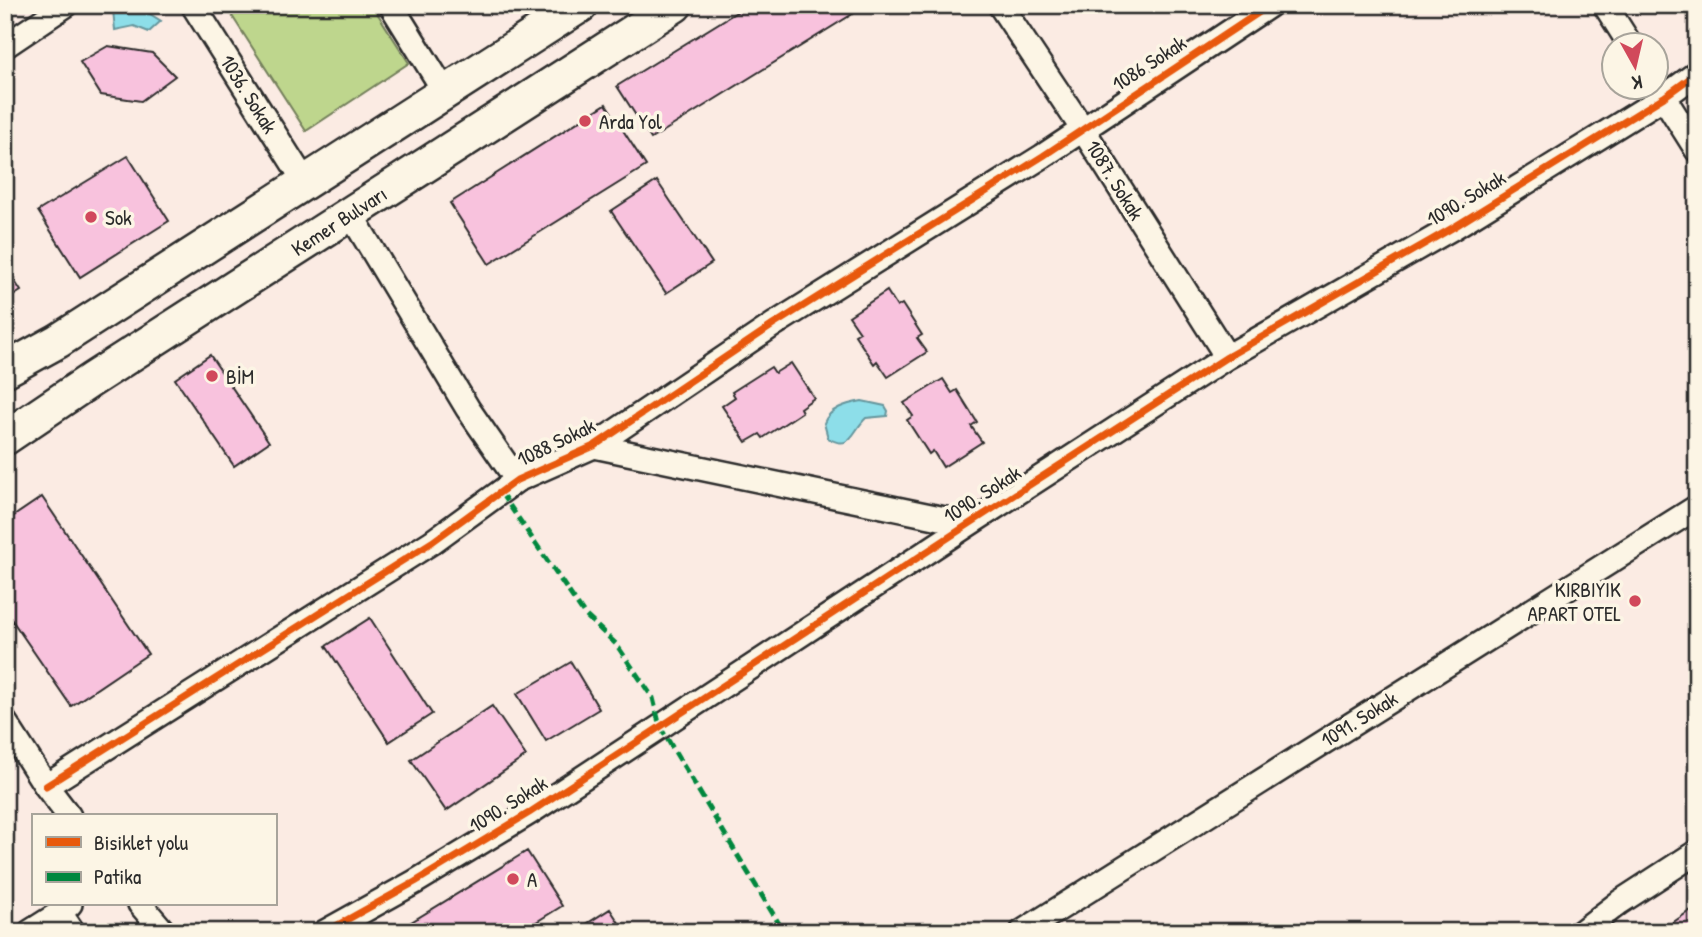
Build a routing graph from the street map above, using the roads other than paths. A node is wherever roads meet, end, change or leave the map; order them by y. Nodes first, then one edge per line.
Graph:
1 (66, 5) edge
2 (192, 5) edge
3 (391, 5) edge
4 (581, 5) edge
5 (675, 5) edge
6 (1000, 5) edge
7 (1270, 5) edge
8 (1605, 5) edge
9 (1622, 32) edge
10 (5, 46) edge
11 (1697, 73) edge
12 (1670, 86) edge
13 (445, 92) junction
14 (1643, 102) edge
15 (1667, 102) edge
16 (1082, 128) junction
17 (1697, 150) edge
18 (304, 182) junction
19 (350, 214) junction
20 (1227, 357) junction
21 (5, 370) edge
22 (5, 438) edge
23 (594, 446) junction
24 (517, 480) junction
25 (1697, 507) edge
26 (969, 524) junction
27 (5, 722) edge
28 (46, 786) junction
29 (67, 814) edge
30 (1697, 852) edge
31 (142, 906) edge
32 (65, 908) edge
33 (30, 932) edge
34 (74, 932) edge
35 (164, 932) edge
36 (326, 932) edge
37 (1022, 932) edge
38 (1581, 932) edge

1 - 10 street
2 - 18 street, 1036. Sokak
3 - 13 street
4 - 13 main road
5 - 19 main road, Kemer Bulvarı
6 - 16 street, 1087. Sokak
7 - 16 street, 1086 Sokak
8 - 9 street
11 - 12 street, 1090. Sokak
13 - 18 main road
14 - 20 street, 1090. Sokak
15 - 17 street
16 - 20 street, 1087. Sokak
16 - 23 street, 1088 Sokak
18 - 21 main road
19 - 22 main road, Kemer Bulvarı
19 - 24 street
20 - 26 street, 1090. Sokak
23 - 24 street, 1088 Sokak
23 - 26 street
24 - 28 street, 1088 Sokak
25 - 37 street, 1091. Sokak
26 - 36 street, 1090. Sokak
27 - 28 street
28 - 29 street
30 - 38 street
31 - 35 street
32 - 33 street
32 - 34 street

